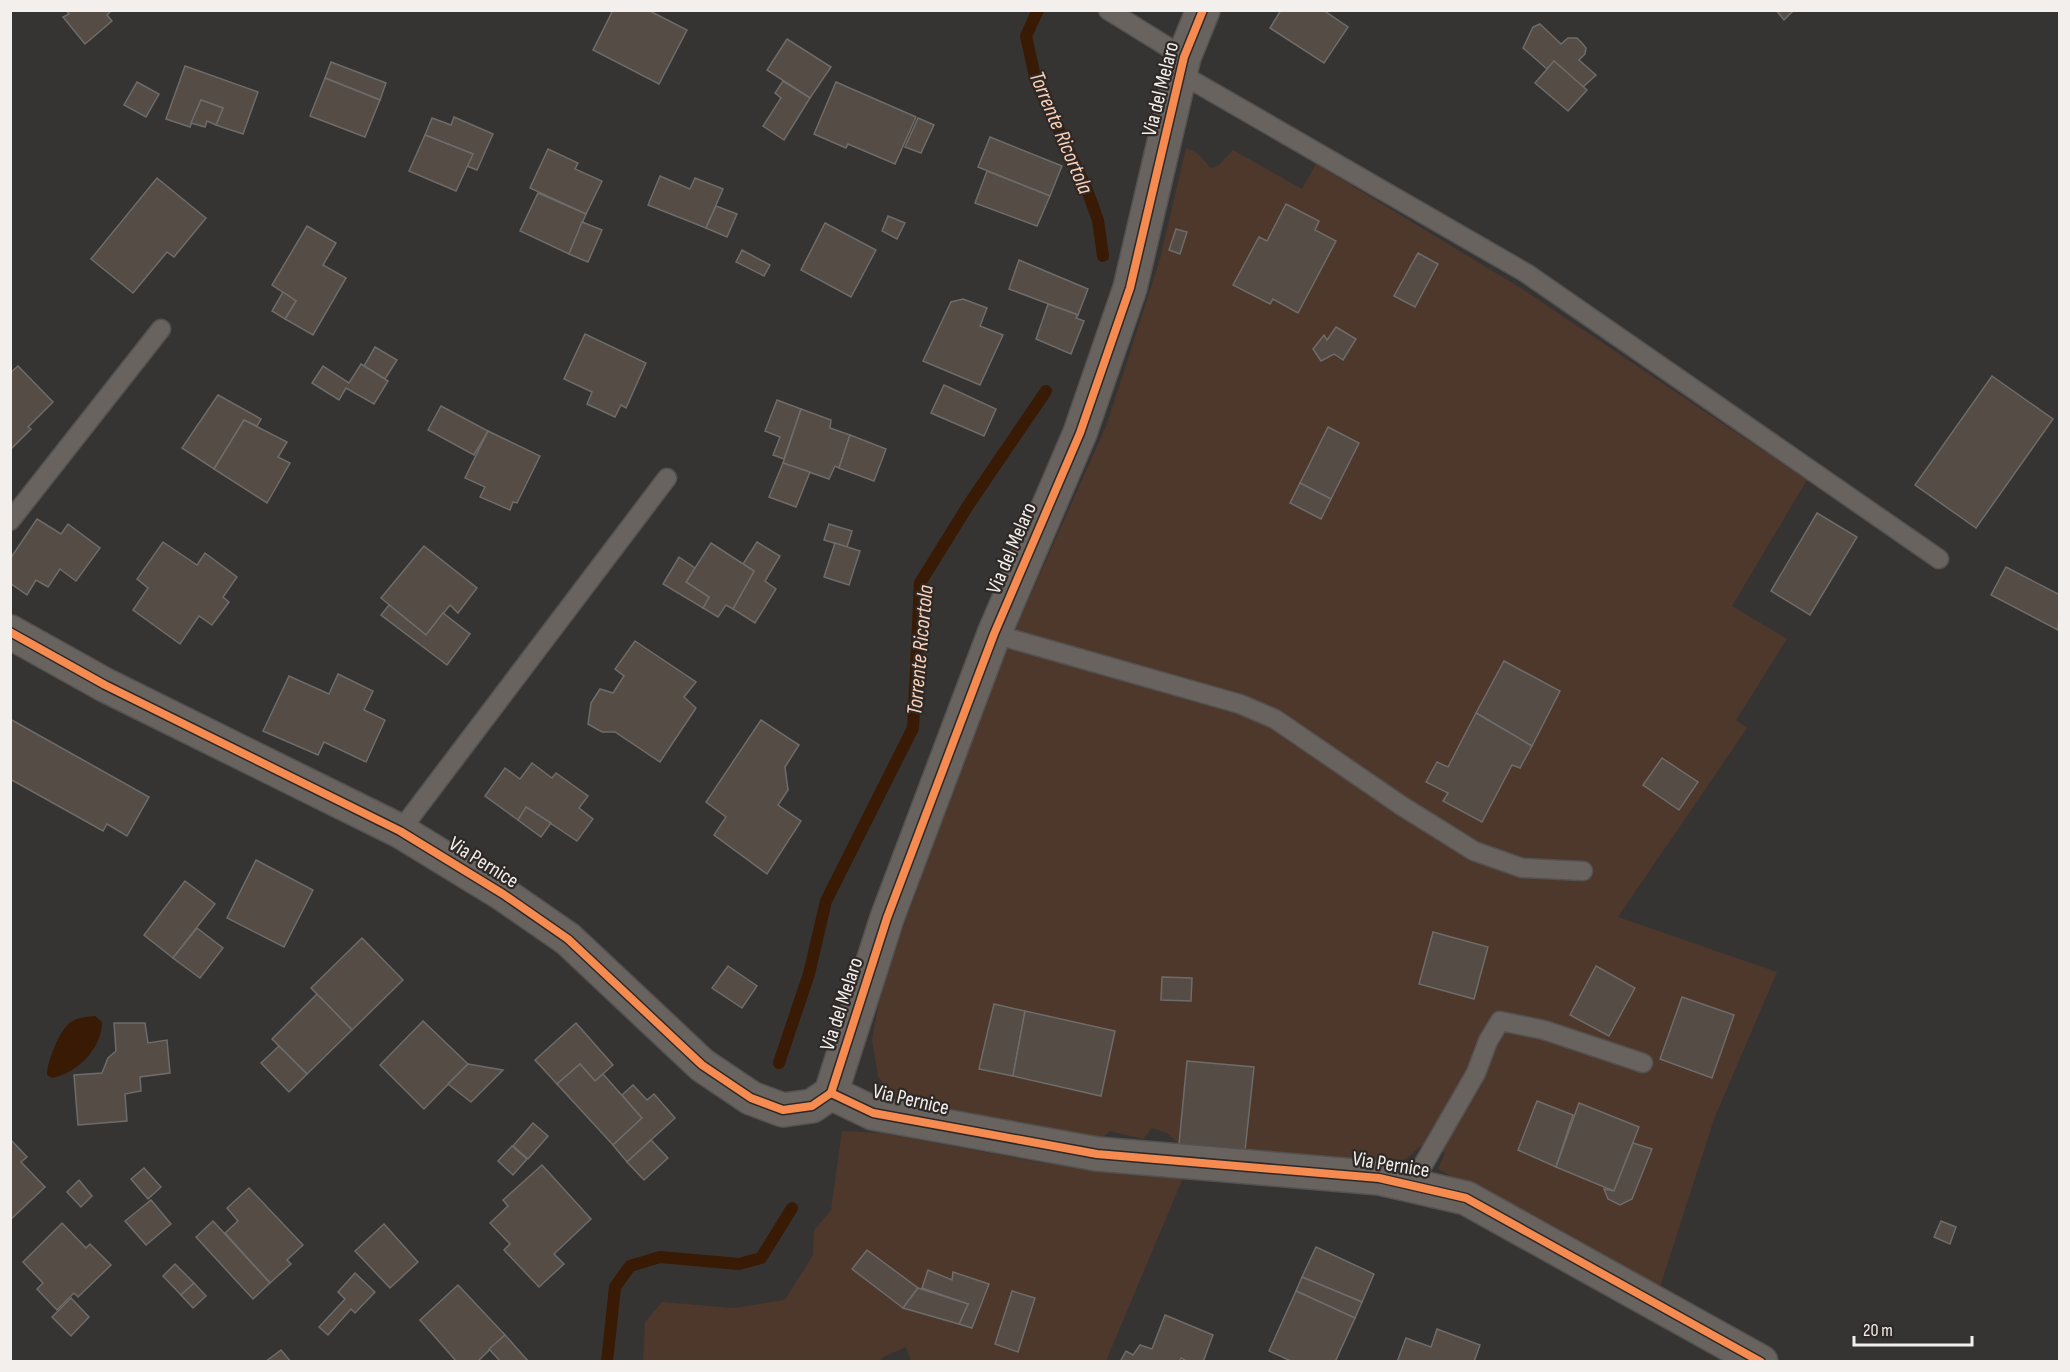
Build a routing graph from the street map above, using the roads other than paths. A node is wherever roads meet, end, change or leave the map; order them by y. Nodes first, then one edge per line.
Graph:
1 (1108, 10) edge
2 (1203, 10) edge
3 (1183, 65) junction
4 (161, 329) dead end
5 (667, 478) dead end
6 (10, 521) edge
7 (1939, 559) dead end
8 (10, 632) edge
9 (994, 634) junction
10 (400, 831) junction
11 (1583, 871) dead end
12 (1643, 1063) dead end
13 (822, 1099) junction
14 (1412, 1184) junction
15 (1761, 1362) edge

1 - 3 lane
2 - 3 street, Via del Melaro
3 - 7 lane
3 - 9 street, Via del Melaro
4 - 6 lane
5 - 10 lane
8 - 10 street, Via Pernice
9 - 11 lane
9 - 13 street, Via del Melaro
10 - 13 street, Via Pernice
12 - 14 lane
13 - 14 street, Via Pernice
14 - 15 street, Via Pernice

